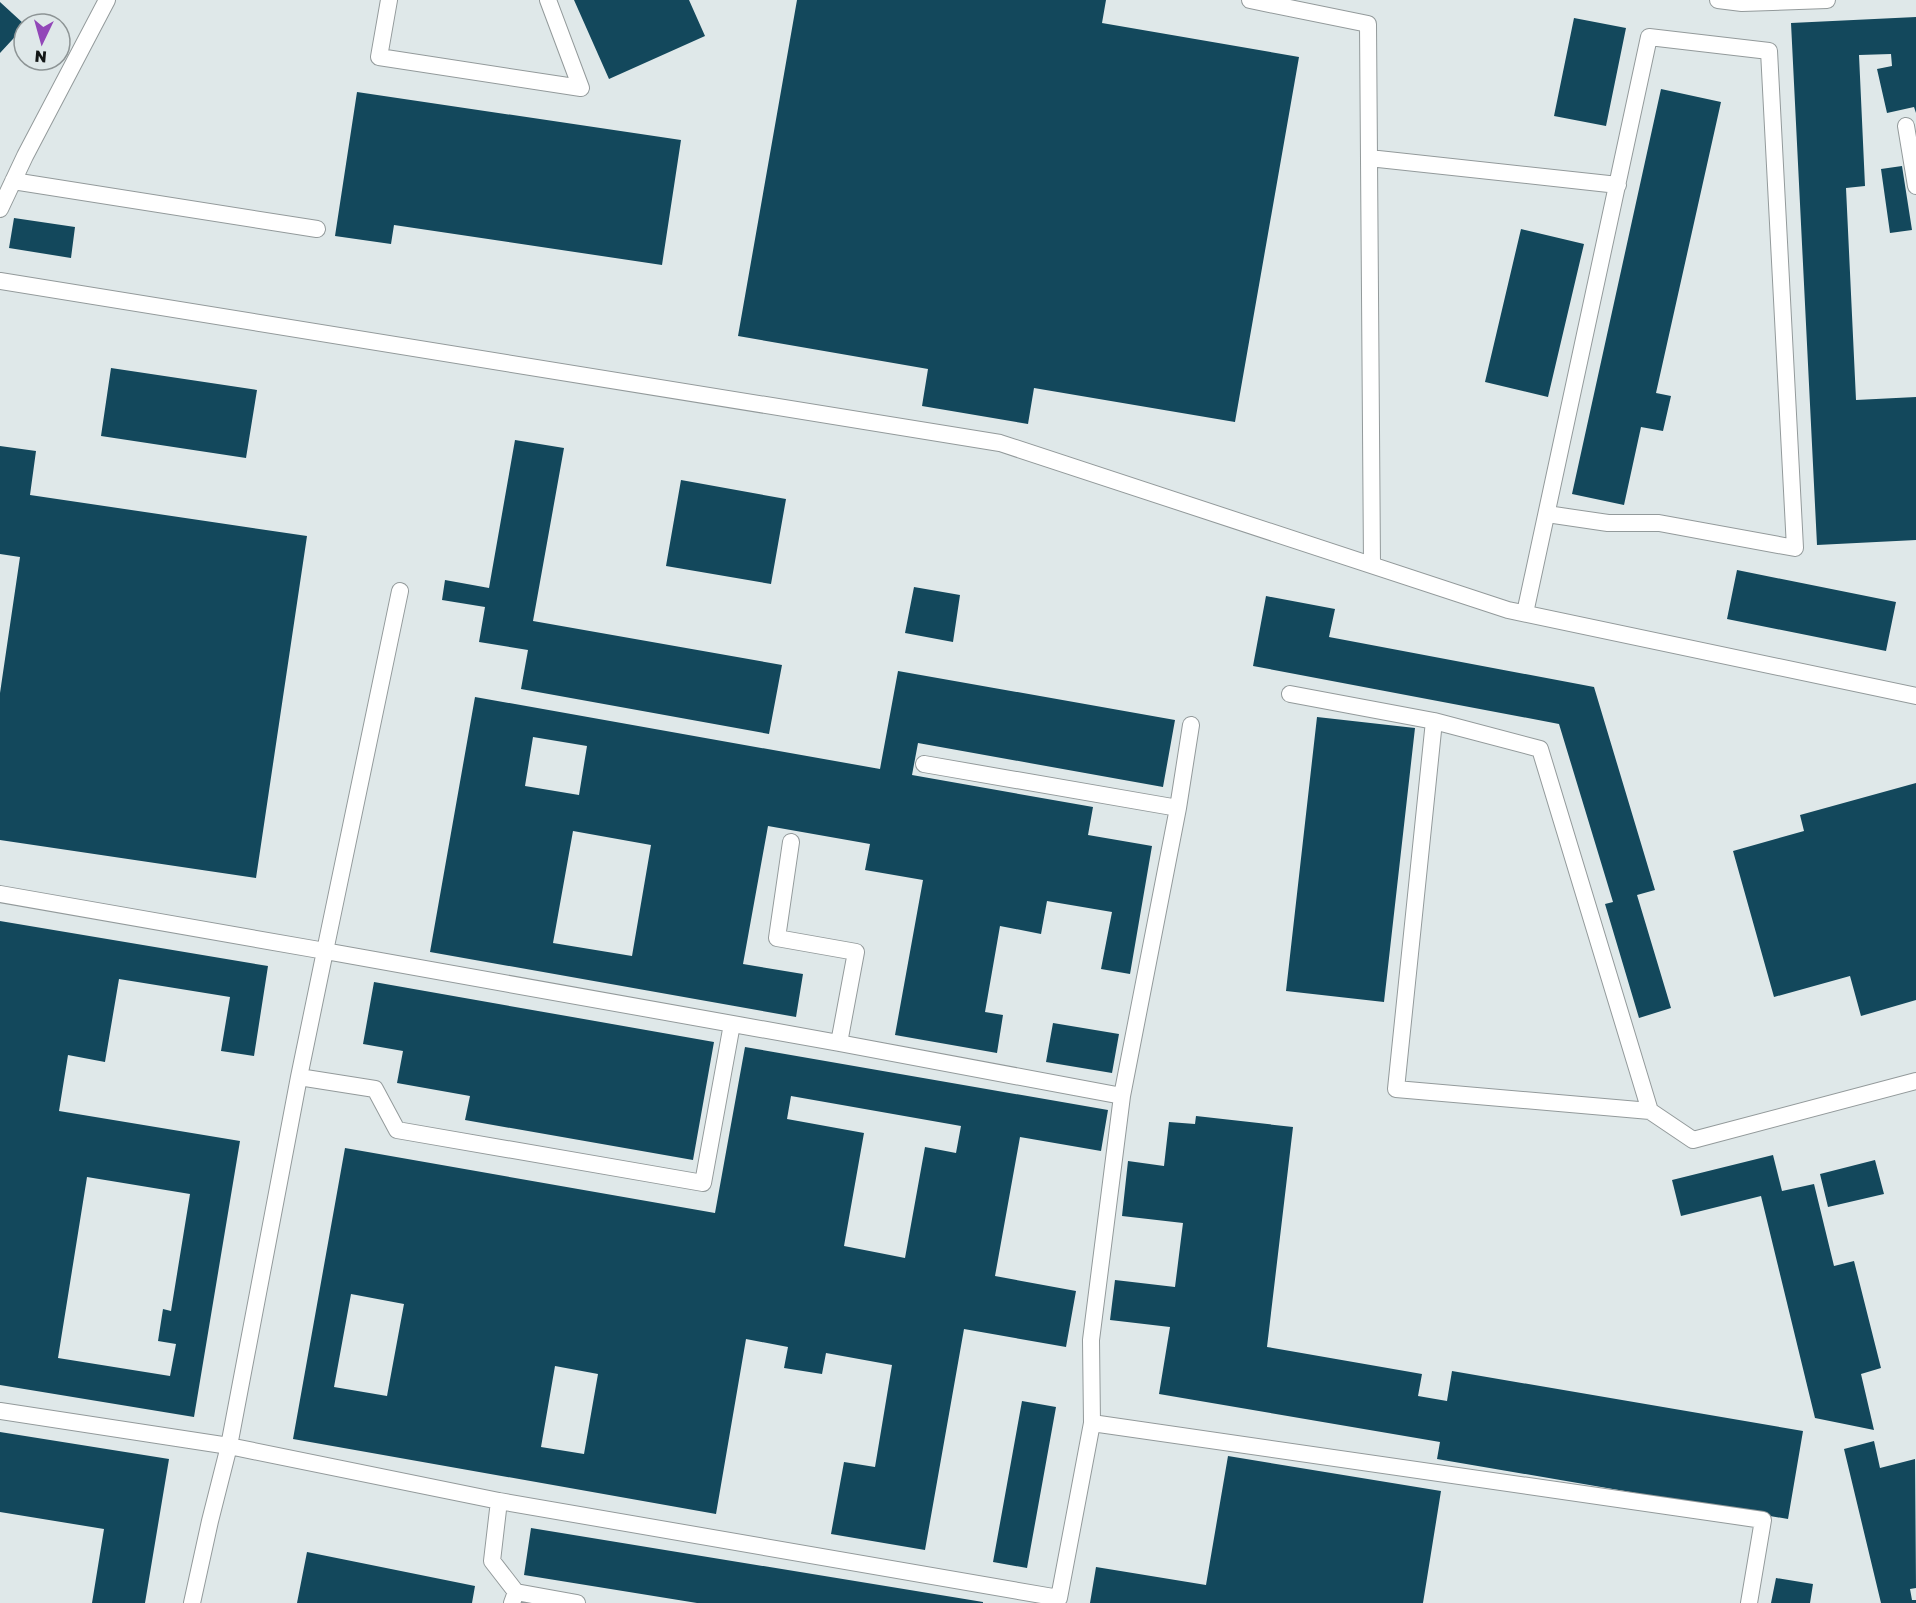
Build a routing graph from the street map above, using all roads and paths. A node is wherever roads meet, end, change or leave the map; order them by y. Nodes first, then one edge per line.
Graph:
1 (107, 0) edge
2 (389, 0) edge
3 (548, 0) edge
4 (1250, 0) edge
5 (1718, 0) edge
6 (1827, 0) edge
7 (1742, 1) edge
8 (1906, 126) dead end
9 (1369, 158) junction
10 (13, 181) junction
11 (1618, 185) junction
12 (1916, 186) edge
13 (0, 209) edge
14 (317, 229) dead end
15 (0, 281) edge
16 (1547, 514) junction
17 (1372, 565) junction
18 (400, 591) dead end
19 (1525, 613) junction
20 (1290, 694) dead end
21 (1916, 696) edge
22 (1434, 722) junction
23 (1191, 725) dead end
24 (924, 764) dead end
25 (1178, 808) junction
26 (791, 842) dead end
27 (0, 894) edge
28 (326, 951) junction
29 (732, 1024) junction
30 (839, 1043) junction
31 (299, 1077) junction
32 (1916, 1081) edge
33 (1122, 1096) junction
34 (1650, 1111) junction
35 (0, 1411) edge
36 (1092, 1423) junction
37 (229, 1446) junction
38 (499, 1501) junction
39 (514, 1597) edge
40 (192, 1603) edge
41 (577, 1603) edge
42 (1749, 1603) edge

1 - 10 lane
2 - 3 lane
4 - 9 lane
5 - 7 lane
6 - 7 lane
8 - 12 lane
9 - 11 lane
9 - 17 lane
10 - 13 lane
10 - 14 lane
11 - 16 lane
11 - 16 lane
15 - 17 lane
16 - 19 lane
17 - 19 lane
18 - 28 lane
19 - 21 lane
20 - 22 lane
22 - 34 lane
22 - 34 lane
23 - 25 lane
24 - 25 lane
25 - 33 lane
26 - 30 lane
27 - 28 lane
28 - 29 lane
28 - 31 lane
29 - 30 lane
29 - 31 lane
30 - 33 lane
31 - 37 lane
32 - 34 lane
33 - 36 lane
35 - 37 lane
36 - 38 lane
36 - 42 lane
37 - 38 lane
37 - 40 lane
38 - 39 lane
39 - 41 lane

